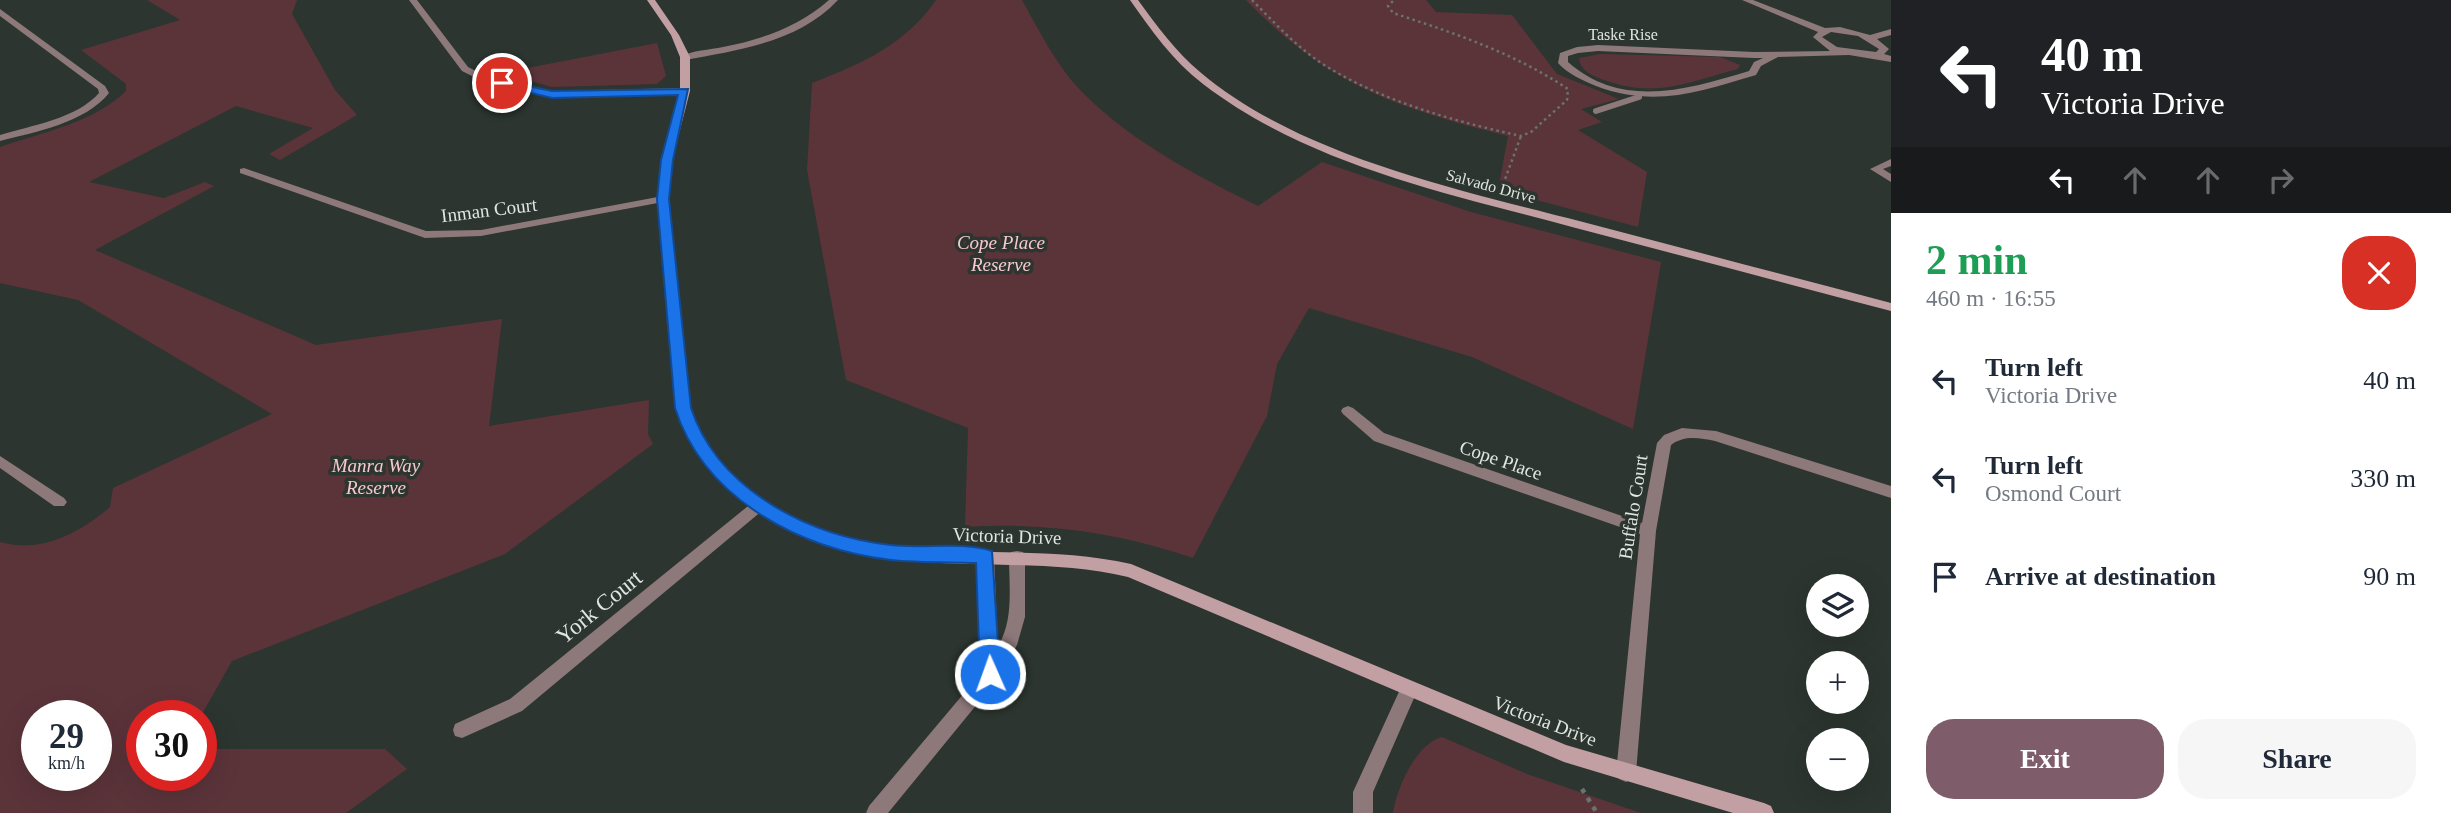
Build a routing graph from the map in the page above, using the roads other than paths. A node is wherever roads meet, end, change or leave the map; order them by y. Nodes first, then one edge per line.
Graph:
1 (413, 0) edge
2 (651, 0) edge
3 (834, 0) edge
4 (1133, 0) edge
5 (1746, 0) edge
6 (0, 12) edge
7 (1824, 31) junction
8 (1891, 32) edge
9 (1870, 38) junction
10 (1821, 42) junction
11 (1733, 53) junction
12 (1810, 53) junction
13 (1847, 53) junction
14 (1777, 54) junction
15 (1879, 54) junction
16 (685, 57) junction
17 (1891, 59) edge
18 (1757, 64) junction
19 (685, 91) junction
20 (1639, 97) junction
21 (1596, 111) dead end
22 (0, 138) edge
23 (1891, 162) edge
24 (244, 171) dead end
25 (1891, 179) edge
26 (663, 199) junction
27 (1891, 307) edge
28 (1348, 411) dead end
29 (0, 461) edge
30 (1891, 492) edge
31 (59, 502) dead end
32 (758, 506) junction
33 (1648, 531) junction
34 (985, 556) junction
35 (1017, 557) junction
36 (990, 674) junction
37 (1409, 690) junction
38 (463, 730) dead end
39 (1626, 774) junction
40 (876, 813) edge
41 (1363, 813) edge
42 (1764, 813) edge

1 - 19 street
2 - 16 street, Victoria Drive
3 - 16 street
4 - 27 street, Salvado Drive
5 - 7 street
6 - 22 street
7 - 9 street
7 - 10 street
8 - 9 street
9 - 15 street
10 - 12 street
10 - 13 street
11 - 14 street, Taske Rise
11 - 18 street, Taske Rise
11 - 20 street, Taske Rise
12 - 13 street, Taske Rise
12 - 14 street, Taske Rise
13 - 15 street, Taske Rise
14 - 18 street, Taske Rise
15 - 17 street
16 - 19 street, Victoria Drive
18 - 20 street, Taske Rise
19 - 26 street, Victoria Drive
20 - 21 lane, Taske Rise
23 - 25 street
24 - 26 street, Inman Court
26 - 32 street, Victoria Drive
28 - 33 street, Cope Place
29 - 31 street
30 - 33 street, Buffalo Court
32 - 34 street, Victoria Drive
32 - 38 street, York Court
33 - 39 street, Buffalo Court
34 - 35 street, Victoria Drive
34 - 36 street
35 - 36 street
35 - 37 street, Victoria Drive
36 - 40 street
37 - 39 street, Victoria Drive
37 - 41 street
39 - 42 street, Victoria Drive

